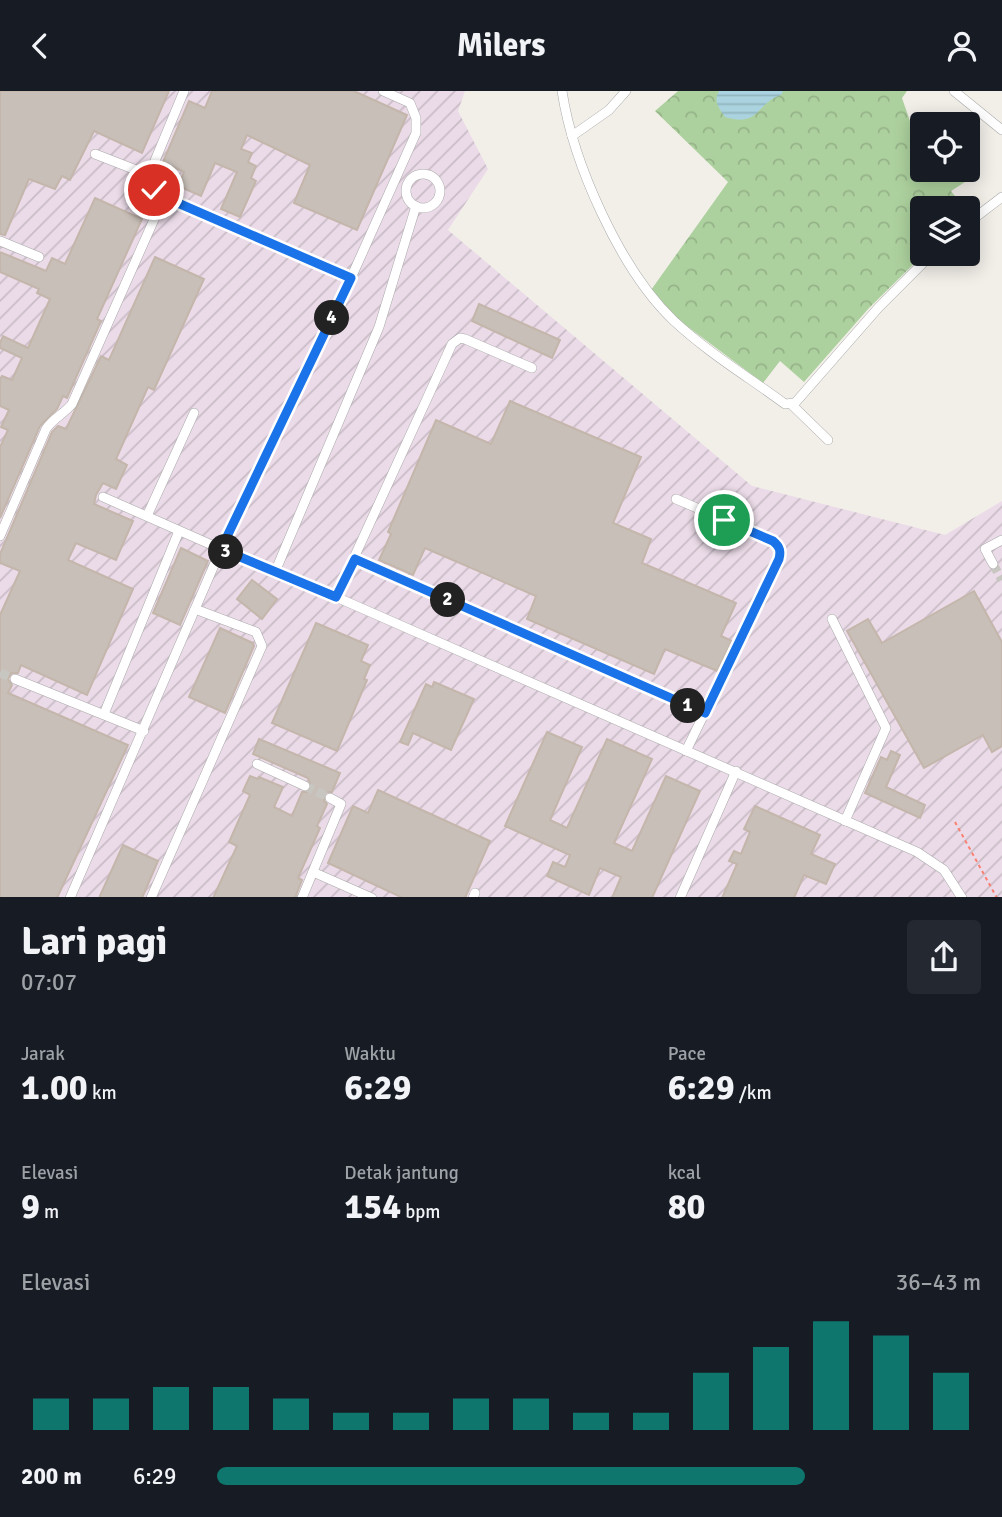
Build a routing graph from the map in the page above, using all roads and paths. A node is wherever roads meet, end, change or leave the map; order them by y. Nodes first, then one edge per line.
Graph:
1 (184, 91) edge
2 (383, 91) edge
3 (562, 91) edge
4 (626, 91) edge
5 (954, 91) edge
6 (1002, 130) edge
7 (572, 136) junction
8 (95, 155) dead end
9 (149, 175) junction
10 (164, 197) junction
11 (1002, 197) edge
12 (416, 206) dead end
13 (980, 214) edge
14 (0, 241) edge
15 (39, 257) dead end
16 (920, 266) edge
17 (351, 278) junction
18 (532, 368) dead end
19 (792, 405) junction
20 (194, 413) dead end
21 (828, 440) dead end
22 (103, 497) dead end
23 (676, 499) dead end
24 (147, 516) junction
25 (179, 531) junction
26 (0, 536) edge
27 (1002, 540) edge
28 (221, 549) junction
29 (355, 559) junction
30 (993, 564) dead end
31 (275, 572) junction
32 (336, 597) junction
33 (195, 609) junction
34 (832, 619) dead end
35 (15, 679) tunnel mouth
36 (705, 713) junction
37 (103, 715) junction
38 (144, 731) junction
39 (686, 751) junction
40 (257, 764) dead end
41 (736, 771) junction
42 (305, 786) tunnel mouth
43 (330, 798) dead end
44 (845, 821) junction
45 (955, 822) dead end
46 (313, 872) junction
47 (70, 897) edge
48 (151, 897) edge
49 (302, 897) edge
50 (370, 897) edge
51 (680, 897) edge
52 (962, 897) edge
53 (996, 897) edge

1 - 9 street
2 - 17 street
3 - 7 street
4 - 7 street
5 - 6 street
7 - 19 street
8 - 9 street
9 - 10 street
10 - 17 street
10 - 26 street
11 - 13 street
12 - 31 street
14 - 15 street
16 - 19 street
17 - 28 street
18 - 29 street
19 - 21 street
20 - 24 street
22 - 24 street
23 - 36 street
24 - 25 street
25 - 28 street
25 - 37 street
27 - 30 street
28 - 31 street
28 - 33 street
29 - 32 street
29 - 36 street
31 - 32 street
32 - 39 street
33 - 38 street
33 - 48 street
34 - 44 street
35 - 37 street
36 - 39 street
37 - 38 street
38 - 47 street
39 - 41 street
40 - 42 street
41 - 44 street
41 - 51 street
43 - 46 street
44 - 52 street
45 - 53 path
46 - 49 street
46 - 50 street

